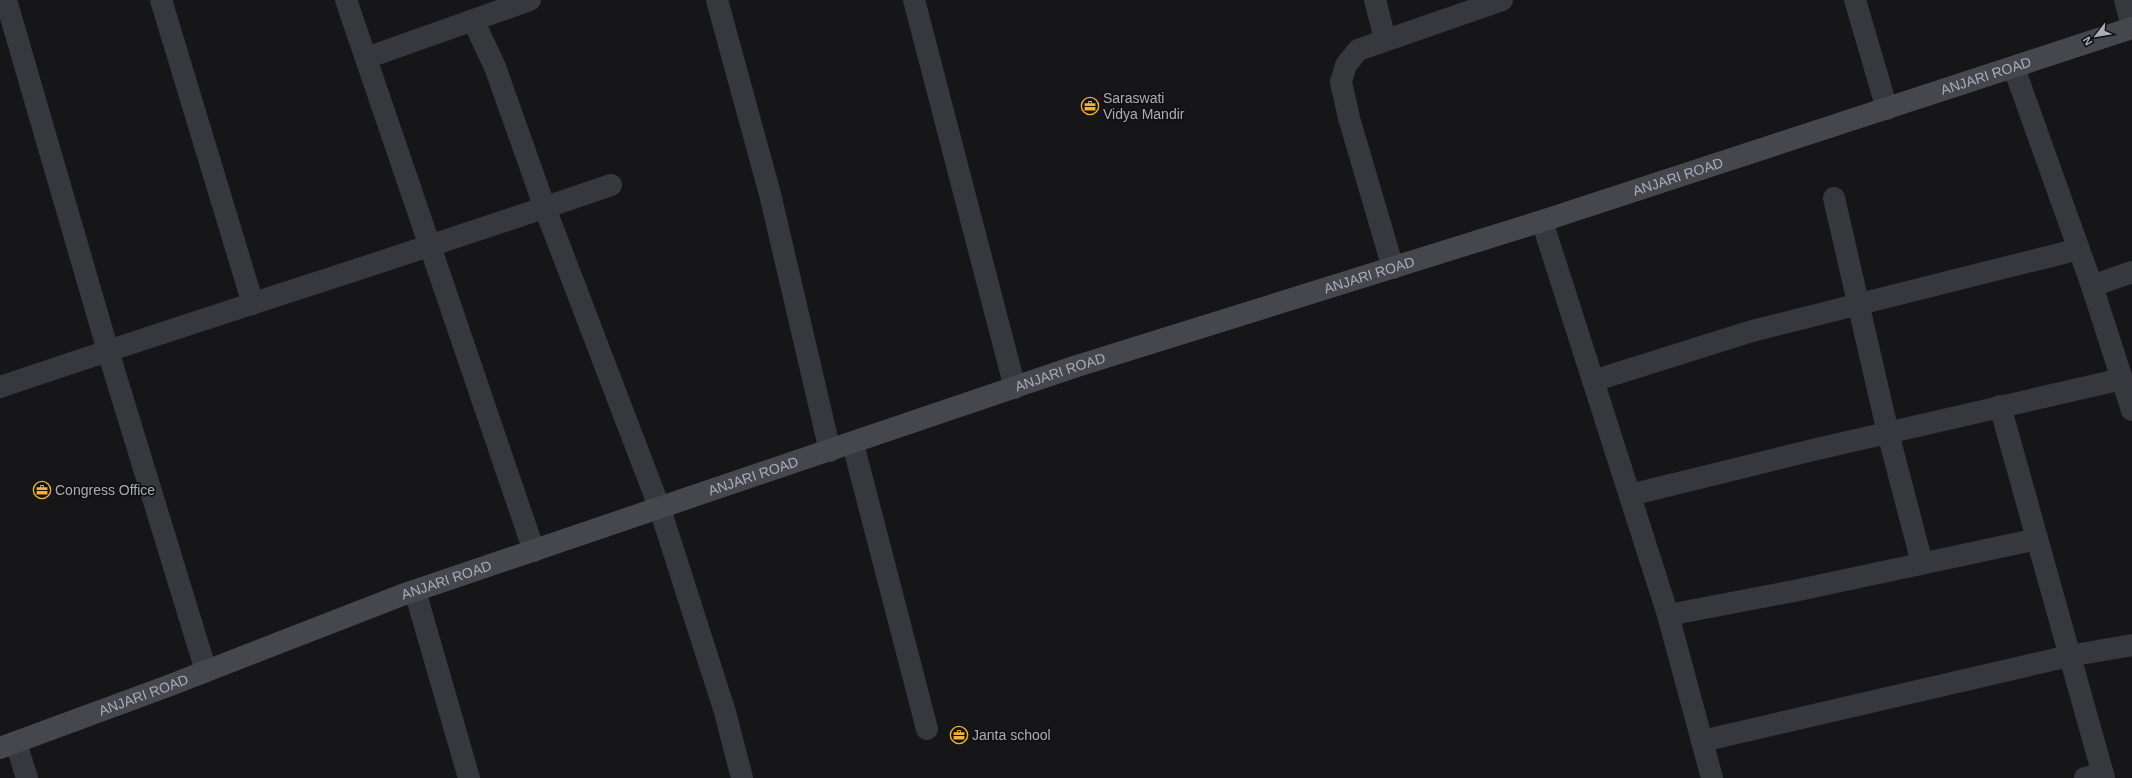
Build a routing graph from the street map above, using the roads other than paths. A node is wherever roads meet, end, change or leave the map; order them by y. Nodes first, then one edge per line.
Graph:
1 (6, 0) edge
2 (161, 0) edge
3 (346, 0) edge
4 (717, 0) edge
5 (914, 0) edge
6 (1375, 0) edge
7 (1502, 0) edge
8 (1855, 0) edge
9 (2125, 0) edge
10 (527, 1) edge
11 (473, 20) junction
12 (2132, 27) edge
13 (1384, 40) junction
14 (366, 58) junction
15 (2014, 68) junction
16 (1887, 109) junction
17 (611, 185) dead end
18 (1834, 198) dead end
19 (545, 208) junction
20 (1542, 221) junction
21 (430, 247) junction
22 (2079, 249) junction
23 (1393, 268) junction
24 (2132, 272) edge
25 (2092, 286) junction
26 (253, 304) junction
27 (1859, 305) junction
28 (108, 350) junction
29 (1593, 381) junction
30 (0, 388) edge
31 (1015, 388) junction
32 (2129, 396) edge
33 (2000, 406) junction
34 (1888, 433) junction
35 (853, 444) junction
36 (830, 451) junction
37 (1630, 495) junction
38 (660, 509) junction
39 (2037, 539) junction
40 (534, 551) junction
41 (1922, 563) junction
42 (415, 591) junction
43 (1668, 615) junction
44 (2132, 644) edge
45 (2069, 656) junction
46 (206, 671) junction
47 (927, 729) dead end
48 (1702, 741) junction
49 (8, 745) edge
50 (2097, 777) edge
51 (28, 778) edge
52 (469, 778) edge
53 (742, 778) edge
54 (1712, 778) edge

1 - 28 street
2 - 26 street
3 - 14 street
4 - 36 street
5 - 31 street
6 - 13 street
7 - 13 street
8 - 16 street
9 - 12 street
10 - 11 street
11 - 14 street
11 - 19 street
12 - 15 street, ANJARI ROAD
13 - 23 street
14 - 21 street
15 - 16 street, ANJARI ROAD
15 - 22 street
16 - 20 street, ANJARI ROAD
17 - 19 street
18 - 27 street
19 - 21 street
19 - 38 street
20 - 23 street, ANJARI ROAD
20 - 29 street
21 - 26 street
21 - 40 street
22 - 25 street
22 - 27 street
23 - 31 street, ANJARI ROAD
24 - 25 street
25 - 32 street
26 - 28 street
27 - 29 street
27 - 34 street
28 - 30 street
28 - 46 street
29 - 37 street
31 - 35 street, ANJARI ROAD
32 - 33 street
33 - 34 street
33 - 39 street
34 - 37 street
34 - 41 street
35 - 36 street, ANJARI ROAD
35 - 47 street
36 - 38 street, ANJARI ROAD
37 - 43 street
38 - 40 street, ANJARI ROAD
38 - 53 street
39 - 41 street
39 - 45 street
40 - 42 street, ANJARI ROAD
41 - 43 street
42 - 46 street, ANJARI ROAD
42 - 52 street
43 - 48 street
44 - 45 street
45 - 48 street
45 - 50 street
46 - 49 street, ANJARI ROAD
48 - 54 street
49 - 51 street

